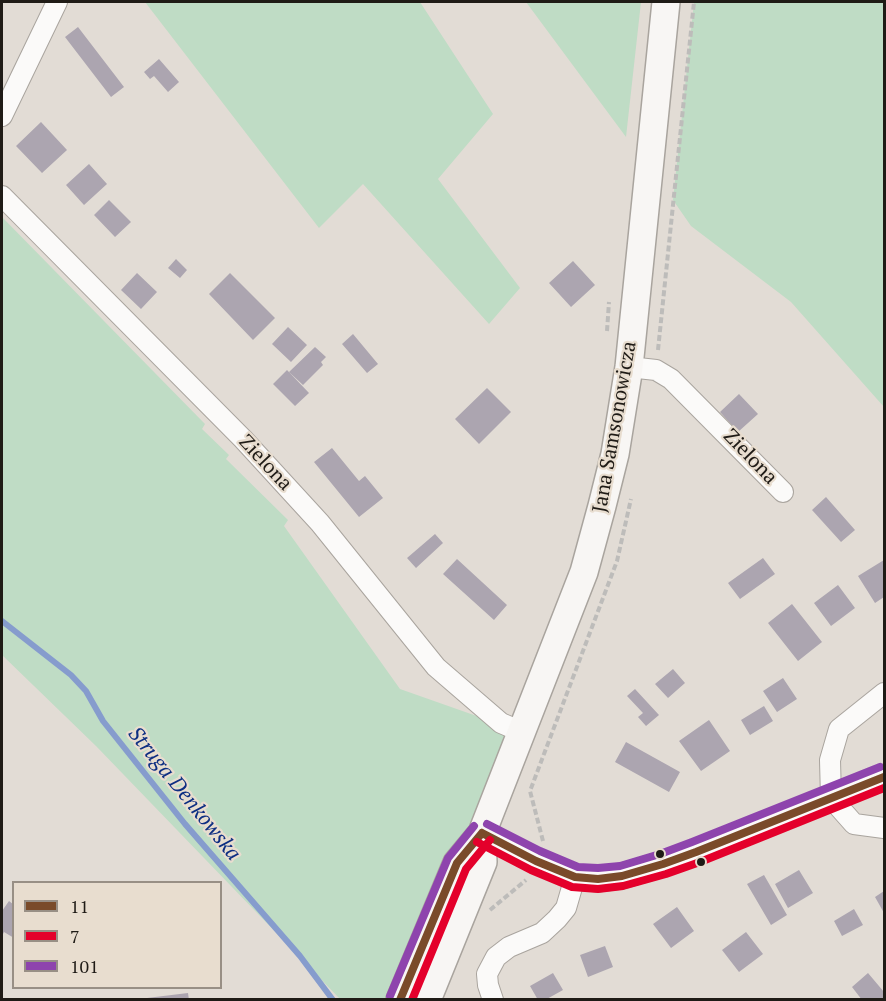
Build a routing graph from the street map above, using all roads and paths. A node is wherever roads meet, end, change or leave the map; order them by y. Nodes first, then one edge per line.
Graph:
1 (57, 2) edge
2 (666, 2) edge
3 (2, 116) edge
4 (2, 196) edge
5 (609, 302) dead end
6 (607, 334) dead end
7 (629, 367) junction
8 (783, 492) dead end
9 (885, 693) edge
10 (522, 732) junction
11 (885, 777) edge
12 (831, 798) junction
13 (885, 828) edge
14 (482, 833) junction
15 (575, 877) junction
16 (400, 999) edge
17 (427, 999) edge
18 (493, 999) edge

1 - 3 street
2 - 7 main road, Jana Samsonowicza
4 - 10 street, Zielona
5 - 6 path
7 - 8 street, Zielona
7 - 10 main road, Jana Samsonowicza
9 - 12 street
10 - 14 main road, Jana Samsonowicza
11 - 12 street
12 - 13 street
12 - 15 street
14 - 15 street
14 - 16 main road, Jana Samsonowicza
14 - 17 main road, Jana Samsonowicza
15 - 18 street

